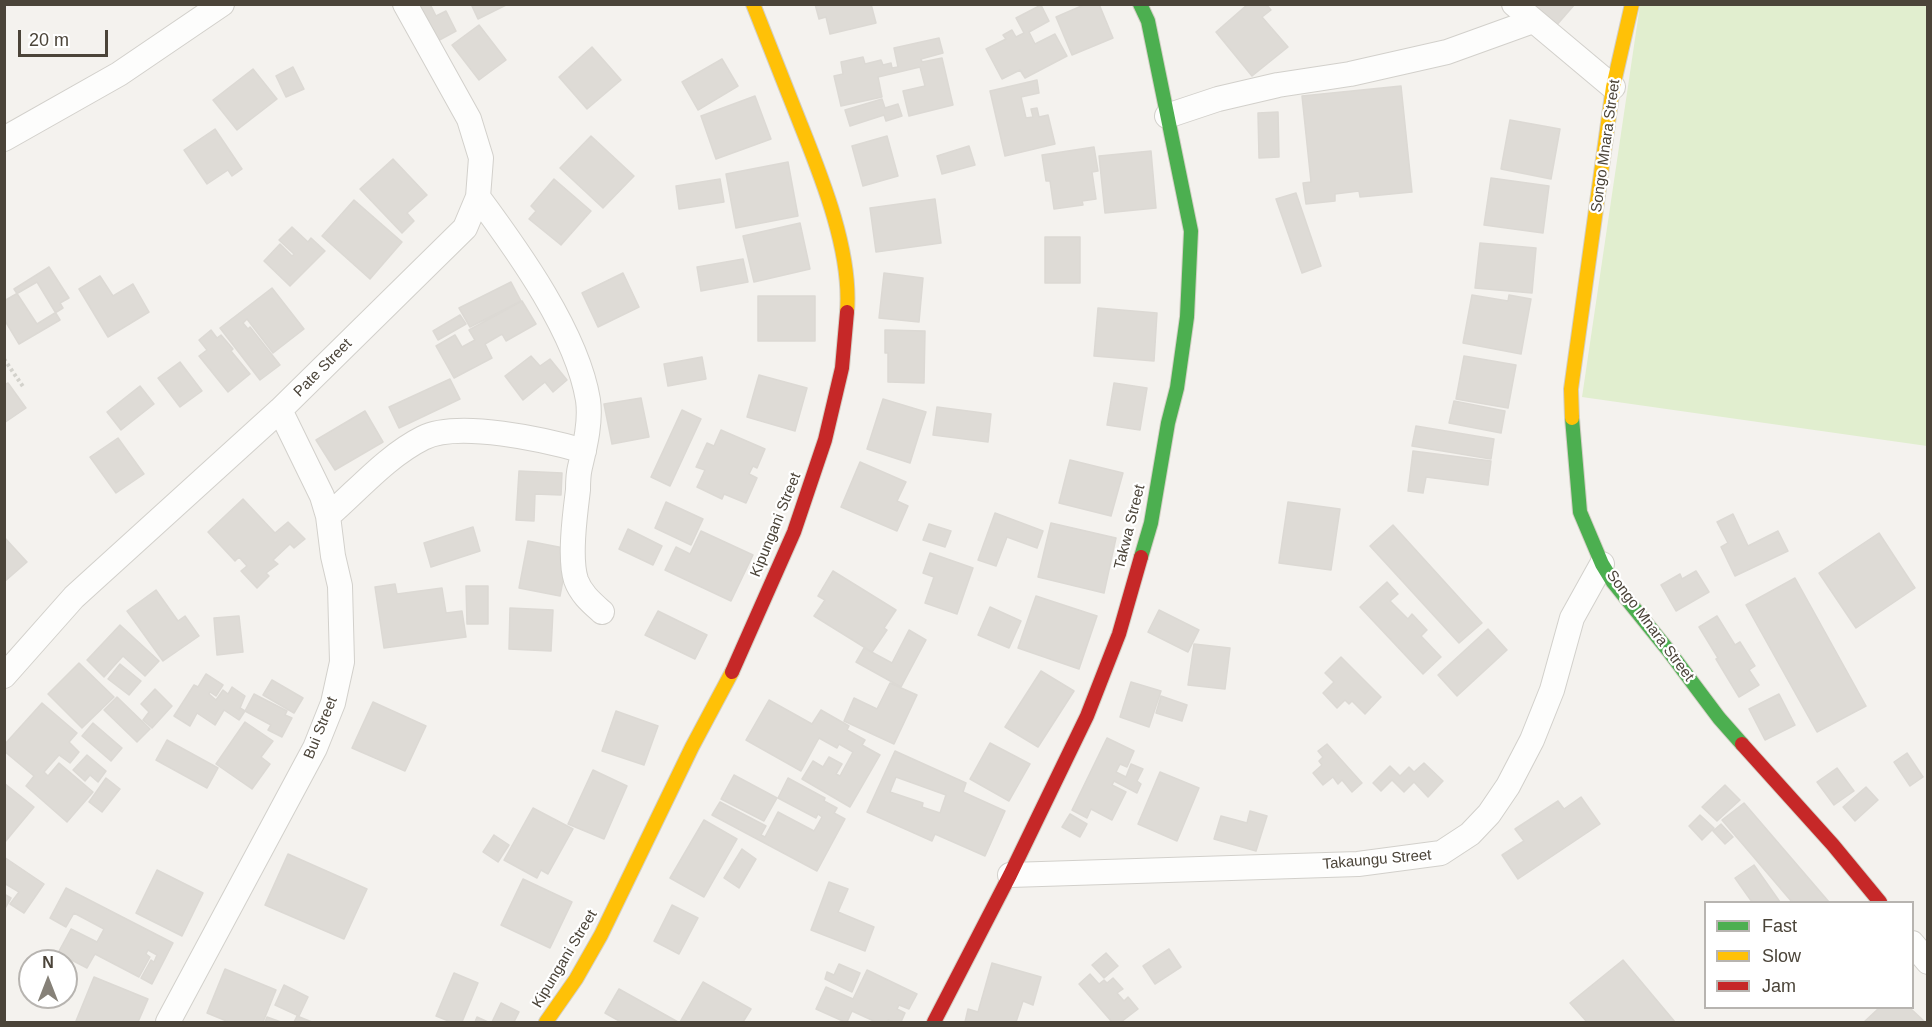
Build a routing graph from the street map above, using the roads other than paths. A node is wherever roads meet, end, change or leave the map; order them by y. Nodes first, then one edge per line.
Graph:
1 (222, 4) edge
2 (405, 4) edge
3 (753, 4) edge
4 (1140, 4) edge
5 (1514, 4) edge
6 (1632, 4) edge
7 (1533, 21) junction
8 (1613, 87) junction
9 (1167, 116) junction
10 (4, 139) edge
11 (478, 197) junction
12 (280, 410) junction
13 (584, 451) junction
14 (328, 516) junction
15 (1602, 564) junction
16 (602, 612) dead end
17 (4, 676) edge
18 (1010, 875) junction
19 (1878, 901) edge
20 (1914, 945) edge
21 (1928, 962) edge
22 (168, 1023) edge
23 (546, 1023) edge
24 (934, 1023) edge

1 - 10 street
2 - 11 street, Pate Street
3 - 23 street, Kipungani Street
4 - 9 street, Takwa Street
5 - 7 street
6 - 8 street, Songo Mnara Street
7 - 8 street
7 - 9 street
8 - 15 street, Songo Mnara Street
9 - 18 street, Takwa Street
11 - 12 street, Pate Street
11 - 13 street
12 - 14 street, Bui Street
12 - 17 street, Pate Street
13 - 14 street
13 - 16 street
14 - 22 street, Bui Street
15 - 18 street, Takaungu Street
15 - 19 street, Songo Mnara Street
18 - 24 street, Takwa Street
20 - 21 street

